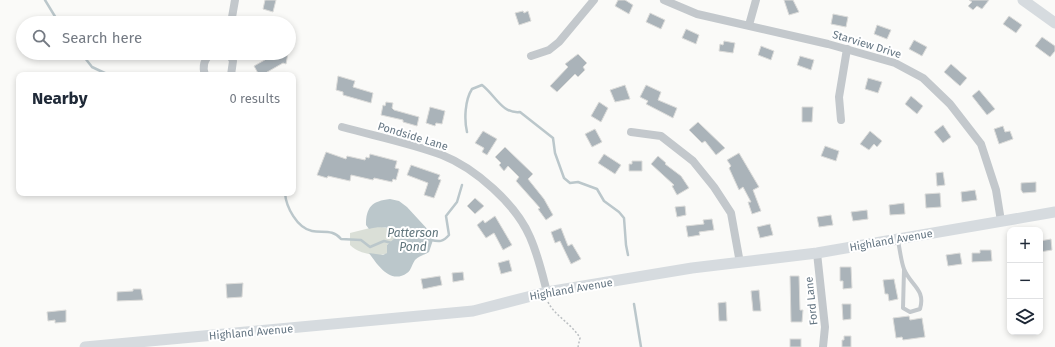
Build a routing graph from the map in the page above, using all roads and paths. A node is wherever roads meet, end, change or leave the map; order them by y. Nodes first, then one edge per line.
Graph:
1 (235, 0) edge
2 (594, 0) edge
3 (664, 0) edge
4 (756, 0) edge
5 (1023, 0) edge
6 (232, 16) edge
7 (1055, 23) edge
8 (749, 25) junction
9 (847, 48) junction
10 (531, 56) dead end
11 (205, 60) edge
12 (232, 60) edge
13 (204, 72) edge
14 (231, 72) edge
15 (841, 120) dead end
16 (342, 127) dead end
17 (631, 132) dead end
18 (1055, 212) edge
19 (1000, 220) junction
20 (898, 238) junction
21 (817, 252) junction
22 (740, 263) junction
23 (904, 270) junction
24 (546, 292) junction
25 (85, 347) edge
26 (578, 347) edge
27 (823, 347) edge

1 - 6 street
2 - 10 street
3 - 8 street, Starview Drive
4 - 8 street
5 - 7 street
8 - 9 street, Starview Drive
9 - 15 street
9 - 19 street, Starview Drive
11 - 13 street
12 - 14 street
16 - 24 street, Pondside Lane
17 - 22 street
18 - 19 street, Highland Avenue
19 - 20 street, Highland Avenue
20 - 21 street, Highland Avenue
20 - 23 lane
21 - 22 street, Highland Avenue
21 - 27 street, Ford Lane
22 - 24 street, Highland Avenue
23 - 23 lane
24 - 25 street, Highland Avenue
24 - 26 path

